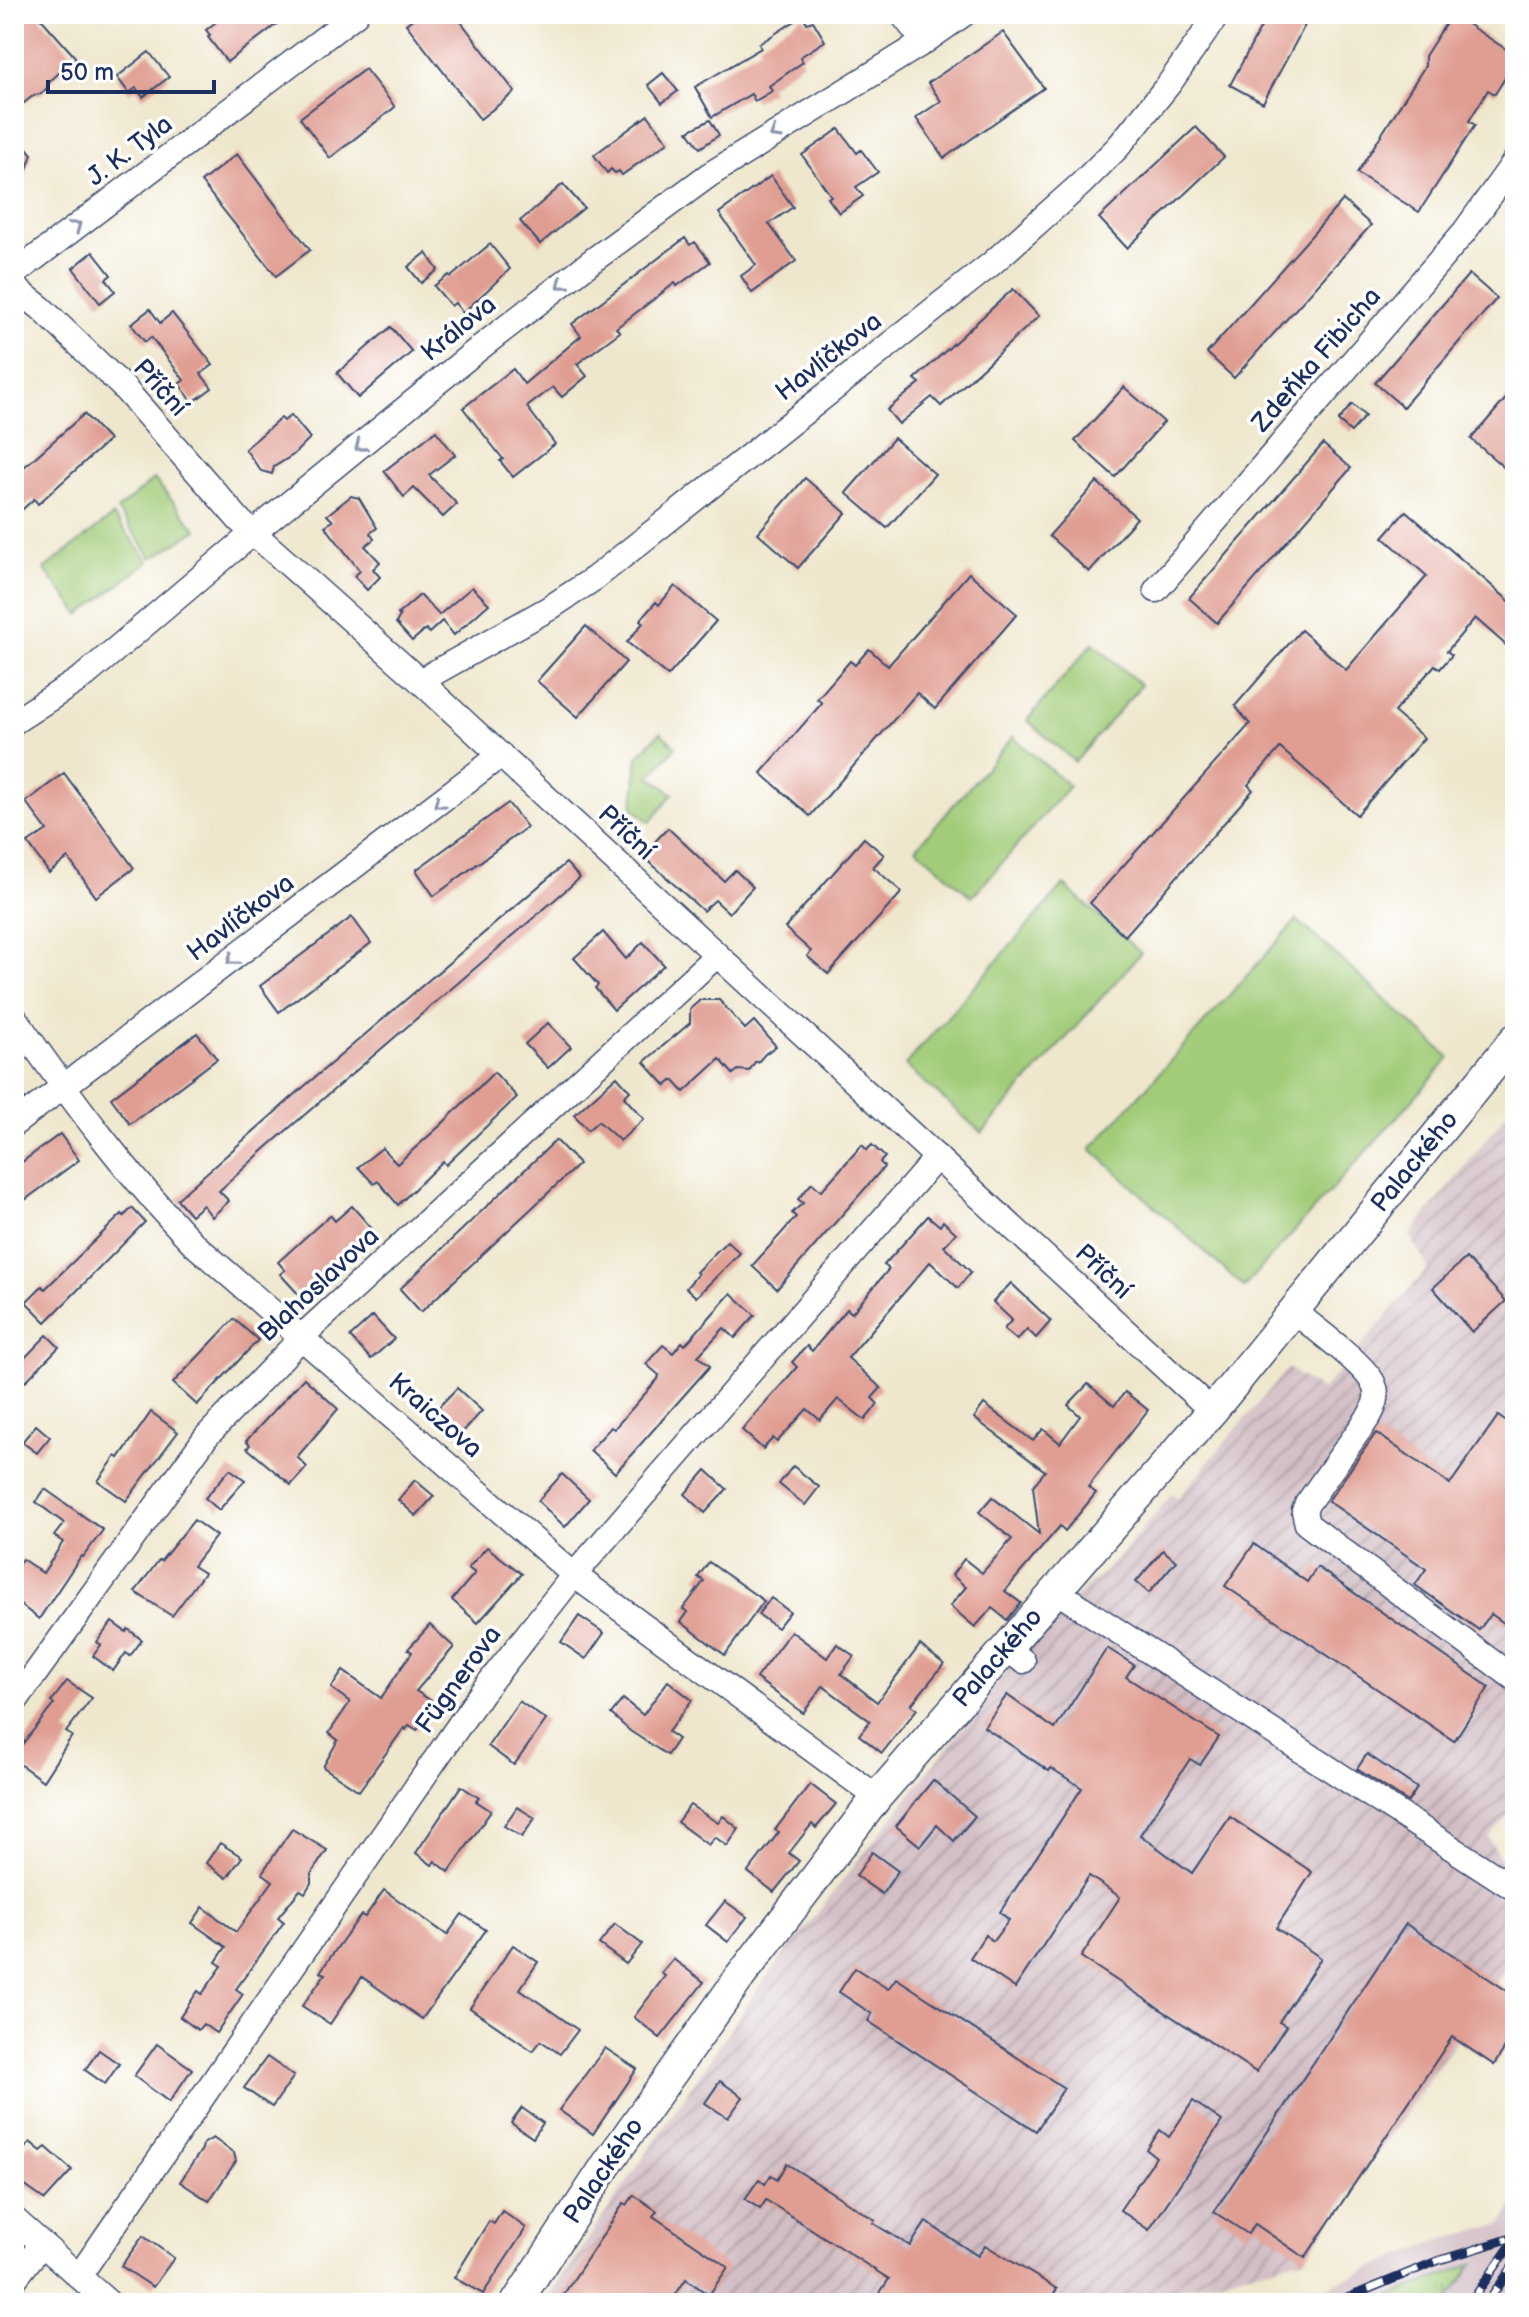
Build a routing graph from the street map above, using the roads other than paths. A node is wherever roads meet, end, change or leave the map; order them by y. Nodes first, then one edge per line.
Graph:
1 (356, 14) edge
2 (902, 14) edge
3 (964, 14) edge
4 (1218, 14) edge
5 (924, 42) junction
6 (1515, 161) edge
7 (14, 274) edge
8 (14, 287) edge
9 (253, 533) junction
10 (1156, 590) dead end
11 (420, 681) junction
12 (14, 722) edge
13 (501, 755) junction
14 (717, 955) junction
15 (14, 1017) edge
16 (1515, 1039) edge
17 (63, 1088) junction
18 (14, 1124) edge
19 (937, 1157) junction
20 (1293, 1311) junction
21 (302, 1338) junction
22 (1212, 1411) junction
23 (574, 1575) junction
24 (1056, 1591) junction
25 (1515, 1679) edge
26 (14, 1703) edge
27 (877, 1797) junction
28 (1515, 1889) edge
29 (14, 2219) edge
30 (42, 2244) junction
31 (79, 2276) junction
32 (14, 2280) edge
33 (525, 2300) edge
34 (109, 2303) edge

7 -> 1 street, J. K. Tyla
2 - 5 street
3 - 5 street, Králova
4 - 11 street, Havlíčkova
5 -> 9 street, Králova
6 - 10 street, Zdeňka Fibicha
8 - 9 street, Příční
9 - 11 street, Příční
9 - 12 street, Králova
11 - 13 street, Příční
13 - 14 street, Příční
13 -> 17 street, Havlíčkova
14 - 19 street, Příční
14 - 21 street, Blahoslavova
15 - 17 street, Kraiczova
16 - 20 street, Palackého
17 - 18 street, Havlíčkova
17 - 21 street, Kraiczova
19 - 22 street, Příční
19 - 23 street, Fügnerova
20 - 22 street, Palackého
20 - 25 street
21 - 23 street, Kraiczova
21 - 26 street, Blahoslavova
22 - 24 street, Palackého
23 - 27 street, Kraiczova
23 - 31 street, Fügnerova
24 - 27 street, Palackého
24 - 28 street
27 - 33 street, Palackého
29 - 30 street
30 - 31 street
30 - 32 street
31 - 34 street

